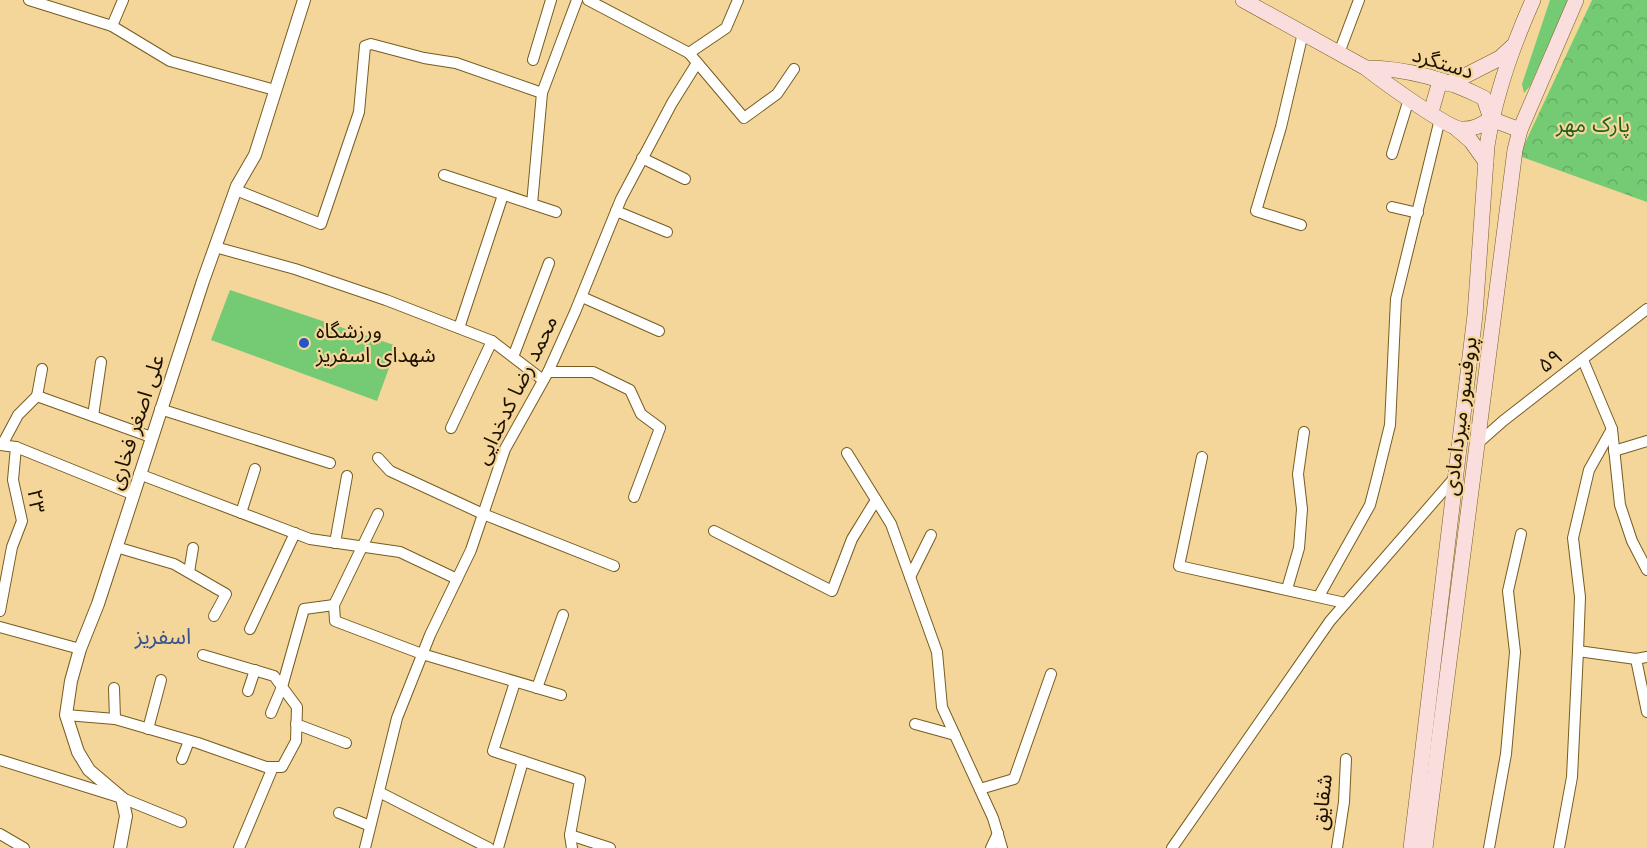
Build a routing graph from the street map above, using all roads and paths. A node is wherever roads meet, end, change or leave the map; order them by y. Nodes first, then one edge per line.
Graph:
1 (29, 0) edge
2 (123, 0) edge
3 (304, 0) edge
4 (551, 0) edge
5 (577, 0) edge
6 (588, 0) edge
7 (738, 0) edge
8 (1243, 0) edge
9 (1359, 0) edge
10 (1533, 0) edge
11 (1576, 0) edge
12 (112, 26) junction
13 (1303, 33) junction
14 (1513, 46) junction
15 (689, 53) junction
16 (1339, 53) junction
17 (533, 60) dead end
18 (697, 63) junction
19 (1366, 68) junction
20 (794, 69) dead end
21 (1444, 82) junction
22 (275, 90) junction
23 (542, 93) junction
24 (1410, 99) junction
25 (1435, 116) junction
26 (1491, 119) junction
27 (1457, 129) junction
28 (1520, 130) junction
29 (1392, 154) dead end
30 (642, 158) junction
31 (1486, 162) junction
32 (444, 176) dead end
33 (685, 179) dead end
34 (236, 190) junction
35 (503, 195) junction
36 (532, 204) junction
37 (1392, 207) dead end
38 (616, 211) junction
39 (556, 212) dead end
40 (1418, 213) junction
41 (1301, 225) dead end
42 (667, 232) dead end
43 (215, 247) junction
44 (549, 262) dead end
45 (582, 297) junction
46 (1647, 309) edge
47 (459, 328) junction
48 (659, 331) dead end
49 (492, 341) junction
50 (513, 357) junction
51 (1583, 360) junction
52 (101, 362) dead end
53 (42, 369) dead end
54 (546, 376) junction
55 (37, 396) junction
56 (160, 409) junction
57 (93, 416) junction
58 (451, 428) dead end
59 (1612, 429) junction
60 (1304, 432) dead end
61 (151, 437) junction
62 (1647, 441) edge
63 (1477, 444) junction
64 (1, 445) edge
65 (16, 447) junction
66 (1614, 451) junction
67 (847, 453) dead end
68 (1202, 457) dead end
69 (378, 458) dead end
70 (330, 463) dead end
71 (255, 469) dead end
72 (139, 474) junction
73 (1457, 474) junction
74 (347, 476) dead end
75 (132, 494) junction
76 (634, 497) dead end
77 (876, 500) junction
78 (241, 513) junction
79 (378, 513) dead end
80 (483, 513) junction
81 (714, 531) dead end
82 (295, 533) junction
83 (1521, 534) dead end
84 (930, 535) dead end
85 (335, 543) junction
86 (116, 547) junction
87 (361, 547) junction
88 (194, 548) dead end
89 (614, 566) dead end
90 (1647, 570) edge
91 (189, 572) junction
92 (910, 577) junction
93 (457, 579) junction
94 (1287, 590) junction
95 (1319, 596) junction
96 (1345, 603) junction
97 (334, 605) junction
98 (0, 611) edge
99 (563, 615) dead end
100 (214, 616) dead end
101 (0, 627) edge
102 (250, 629) dead end
103 (80, 649) junction
104 (1578, 651) junction
105 (422, 654) junction
106 (203, 655) dead end
107 (1642, 658) edge
108 (255, 670) junction
109 (1051, 674) dead end
110 (161, 680) dead end
111 (515, 682) junction
112 (282, 687) junction
113 (114, 688) dead end
114 (537, 688) junction
115 (248, 691) dead end
116 (561, 695) dead end
117 (271, 712) dead end
118 (1647, 712) edge
119 (66, 716) junction
120 (115, 719) junction
121 (296, 724) junction
122 (915, 724) dead end
123 (148, 729) junction
124 (955, 735) junction
125 (189, 741) junction
126 (346, 742) dead end
127 (182, 759) dead end
128 (1346, 759) dead end
129 (0, 760) edge
130 (523, 761) junction
131 (273, 767) junction
132 (980, 789) junction
133 (379, 792) junction
134 (122, 798) junction
135 (339, 813) dead end
136 (181, 822) dead end
137 (370, 826) junction
138 (998, 833) junction
139 (570, 835) junction
140 (1, 838) edge
141 (24, 848) edge
142 (120, 848) edge
143 (239, 848) edge
144 (365, 848) edge
145 (489, 848) edge
146 (498, 848) edge
147 (572, 848) edge
148 (610, 848) edge
149 (991, 848) edge
150 (1002, 848) edge
151 (1172, 848) edge
152 (1337, 848) edge
153 (1411, 848) edge
154 (1425, 848) edge
155 (1489, 848) edge
156 (1559, 848) edge

1 - 12 street
2 - 12 street
3 - 22 street, علی اصغر فخاری
4 - 17 street
5 - 23 street
6 - 15 street
7 - 15 street
8 - 13 main road, دستگرد
9 - 16 street
10 - 14 main road, پروفسور میردامادی
11 - 28 main road, پروفسور میردامادی
12 - 22 street
13 - 16 main road, دستگرد
13 - 41 street
14 - 21 main road
14 - 26 main road, پروفسور میردامادی
15 - 18 street
16 - 19 main road, دستگرد
18 - 20 street
18 - 30 street, محمد رضا کدخدایی
19 - 21 main road, دستگرد
19 - 24 main road, دستگرد
21 - 25 main road
21 - 26 main road, دستگرد
22 - 34 street, علی اصغر فخاری
23 - 34 street
23 - 36 street
24 - 25 main road, دستگرد
24 - 29 street
25 - 27 main road, دستگرد
25 - 40 street
26 - 27 main road
26 - 28 main road
26 - 31 main road, پروفسور میردامادی
27 - 31 main road, دستگرد
28 - 63 main road, پروفسور میردامادی
30 - 33 street
30 - 38 street, محمد رضا کدخدایی
31 - 73 main road, پروفسور میردامادی
32 - 35 street
34 - 43 street, علی اصغر فخاری
35 - 36 street
35 - 47 street
36 - 39 street
37 - 40 street
38 - 42 street
38 - 45 street, محمد رضا کدخدایی
40 - 95 street
43 - 47 street
43 - 56 street, علی اصغر فخاری
44 - 50 street
45 - 48 street
45 - 54 street, محمد رضا کدخدایی
46 - 51 street, ۵۹
47 - 49 street
49 - 50 street
49 - 58 street
50 - 54 street
51 - 59 street
51 - 63 street, ۵۹
52 - 57 street
53 - 55 street
54 - 76 street
54 - 80 street, محمد رضا کدخدایی
55 - 57 street
55 - 64 street
56 - 61 street, علی اصغر فخاری
56 - 70 street
57 - 61 street
59 - 66 street
59 - 104 street
60 - 94 street
61 - 72 street, علی اصغر فخاری
62 - 66 street
63 - 154 main road, پروفسور میردامادی
64 - 65 street
65 - 75 street
65 - 98 street, ۲۳
66 - 90 street
67 - 77 street
68 - 94 street
69 - 80 street
71 - 78 street
72 - 75 street, علی اصغر فخاری
72 - 78 street
73 - 96 street
73 - 153 main road, پروفسور میردامادی
74 - 85 street
75 - 86 street, علی اصغر فخاری
77 - 81 street
77 - 92 street
78 - 82 street
79 - 87 street
80 - 89 street
80 - 93 street, محمد رضا کدخدایی
82 - 85 street
82 - 102 street
83 - 155 street
84 - 92 street
85 - 87 street
86 - 91 street
86 - 103 street, علی اصغر فخاری
87 - 93 street
87 - 97 street
88 - 91 street
91 - 100 street
92 - 124 street
93 - 105 street, محمد رضا کدخدایی
94 - 95 street
95 - 96 street
96 - 151 street
97 - 105 street
97 - 112 street
99 - 114 street
101 - 103 street
103 - 119 street, علی اصغر فخاری
104 - 107 street
104 - 156 street
105 - 111 street
105 - 133 street, محمد رضا کدخدایی
106 - 108 street
107 - 118 street
108 - 112 street
108 - 115 street
109 - 132 street
110 - 123 street
111 - 114 street
111 - 130 street
112 - 117 street
112 - 121 street
113 - 120 street
114 - 116 street
119 - 120 street
119 - 134 street, علی اصغر فخاری
120 - 123 street
121 - 126 street
121 - 131 street
122 - 124 street
123 - 125 street
124 - 132 street
125 - 127 street
125 - 131 street
128 - 152 street, شقایق
129 - 134 street
130 - 139 street
130 - 146 street
131 - 143 street
132 - 138 street
133 - 137 street, محمد رضا کدخدایی
133 - 145 street
134 - 136 street
134 - 142 street
135 - 137 street
137 - 144 street, محمد رضا کدخدایی
138 - 149 street
138 - 150 street
139 - 147 street
139 - 148 street
140 - 141 street

